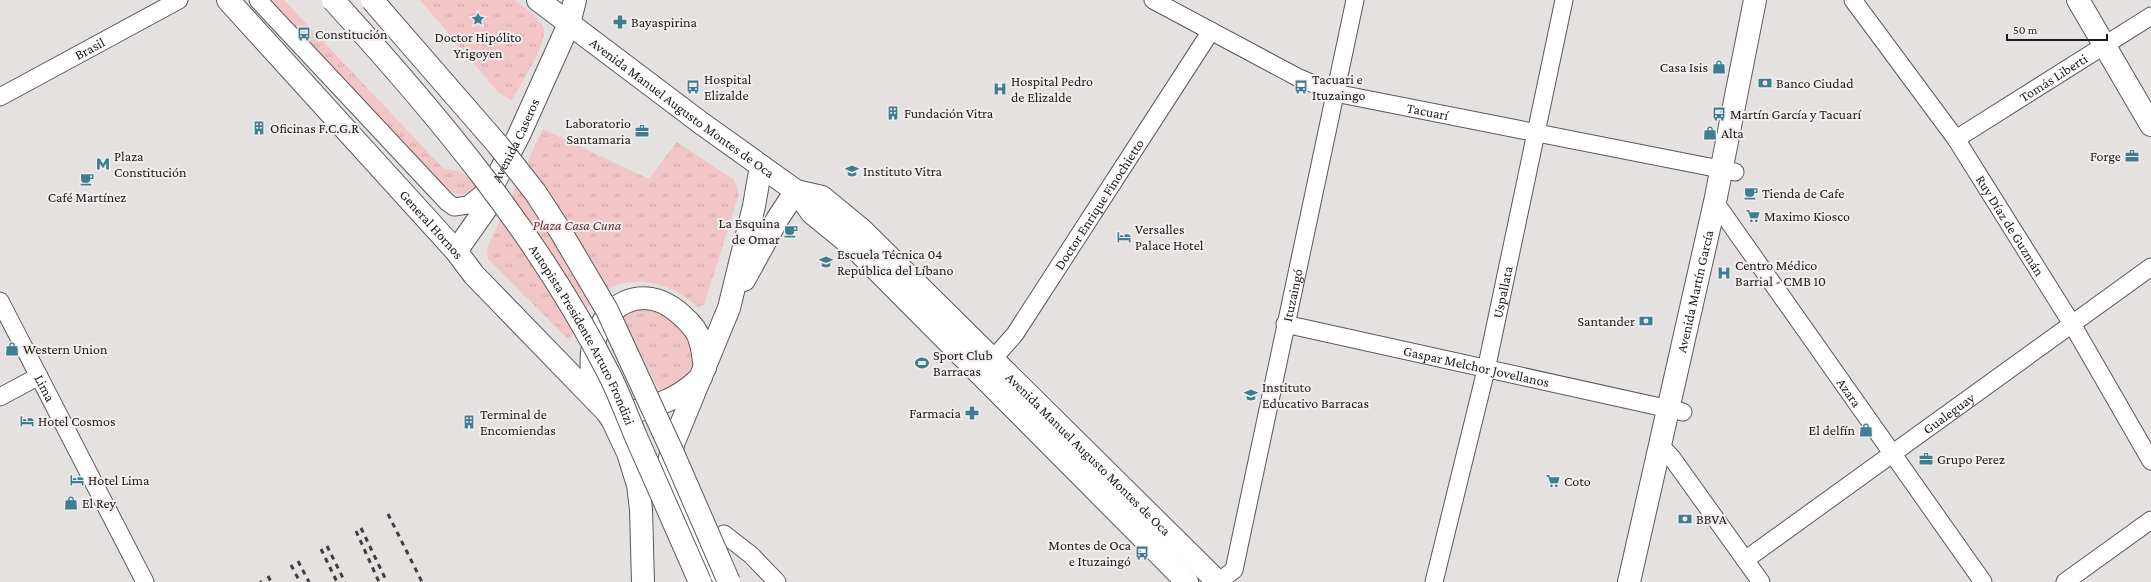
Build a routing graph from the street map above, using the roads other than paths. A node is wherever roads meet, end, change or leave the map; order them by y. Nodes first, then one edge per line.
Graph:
1 (179, 0) edge
2 (228, 0) edge
3 (258, 0) edge
4 (333, 0) edge
5 (372, 0) edge
6 (538, 0) edge
7 (575, 0) edge
8 (586, 0) edge
9 (1153, 0) edge
10 (1355, 0) edge
11 (1564, 0) edge
12 (1755, 0) edge
13 (1770, 0) edge
14 (1853, 0) edge
15 (1861, 0) edge
16 (2078, 0) edge
17 (1866, 16) junction
18 (2151, 16) edge
19 (568, 24) junction
20 (1211, 31) junction
21 (2105, 45) junction
22 (1334, 93) junction
23 (0, 97) edge
24 (2151, 125) edge
25 (1535, 133) junction
26 (1956, 139) junction
27 (761, 166) junction
28 (1728, 171) junction
29 (493, 185) junction
30 (796, 191) junction
31 (1720, 209) junction
32 (456, 251) junction
33 (2151, 267) edge
34 (0, 301) edge
35 (729, 308) junction
36 (1285, 324) junction
37 (2072, 324) junction
38 (987, 366) junction
39 (1486, 370) junction
40 (703, 373) junction
41 (39, 376) junction
42 (0, 398) edge
43 (602, 407) junction
44 (1676, 411) junction
45 (1666, 452) junction
46 (1893, 455) junction
47 (2151, 461) edge
48 (2151, 520) edge
49 (724, 534) dead end
50 (1745, 560) junction
51 (728, 581) edge
52 (145, 582) edge
53 (643, 582) edge
54 (687, 582) edge
55 (700, 582) edge
56 (777, 582) edge
57 (1187, 582) edge
58 (1218, 582) edge
59 (1434, 582) edge
60 (1629, 582) edge
61 (1645, 582) edge
62 (1761, 582) edge
63 (1983, 582) edge
64 (2066, 582) edge

1 - 23 street, Brasil
2 - 32 main road, General Hornos
3 - 29 street, General Hornos
4 - 55 main road, Autopista Presidente Arturo Frondizi, bridge
5 - 51 main road, Autopista Presidente Arturo Frondizi, bridge
6 - 19 main road, Avenida Manuel Augusto Montes de Oca
7 - 19 main road, Avenida Caseros
8 - 19 main road, Avenida Caseros
9 - 20 street, Tacuarí
10 - 22 street, Ituzaingó
11 - 25 street, Uspallata
12 - 28 main road, Avenida Martín García
13 - 28 main road, Avenida Martín García
14 - 17 street, Ruy Díaz de Guzmán
15 - 17 street
16 - 21 main road
17 - 26 street, Ruy Díaz de Guzmán
18 - 21 street, Tomás Liberti
19 - 27 main road, Avenida Manuel Augusto Montes de Oca
19 - 29 main road, Avenida Caseros
20 - 22 street, Tacuarí
20 - 38 street, Doctor Enrique Finochietto
21 - 24 main road
21 - 26 street, Tomás Liberti
22 - 25 street, Tacuarí
22 - 36 street, Ituzaingó
25 - 28 street, Tacuarí
25 - 39 street, Uspallata
26 - 37 street, Ruy Díaz de Guzmán
27 - 30 main road, Avenida Manuel Augusto Montes de Oca
27 - 35 main road
28 - 31 main road, Avenida Martín García
29 - 32 main road, Avenida Caseros
30 - 35 main road
30 - 38 main road, Avenida Manuel Augusto Montes de Oca
31 - 44 main road, Avenida Martín García
31 - 46 street, Azara
32 - 43 main road, General Hornos
33 - 37 street, Gualeguay
34 - 41 street, Lima
35 - 40 main road
36 - 39 street, Gaspar Melchor Jovellanos
36 - 58 street, Ituzaingó
37 - 46 street, Gualeguay
37 - 47 street, Ruy Díaz de Guzmán
38 - 57 main road, Avenida Manuel Augusto Montes de Oca
38 - 58 main road, Avenida Manuel Augusto Montes de Oca
39 - 44 street, Gaspar Melchor Jovellanos
39 - 59 street, Uspallata
40 - 43 main road
40 - 43 main road
40 - 51 main road
41 - 42 street
41 - 52 street, Lima
43 - 53 main road, General Hornos
44 - 45 main road, Avenida Martín García
45 - 50 street
45 - 60 main road, Avenida Martín García
45 - 61 main road, Avenida Martín García
46 - 50 street, Gualeguay
46 - 63 street, Azara
48 - 64 street
49 - 56 street
50 - 62 street
51 - 54 main road

